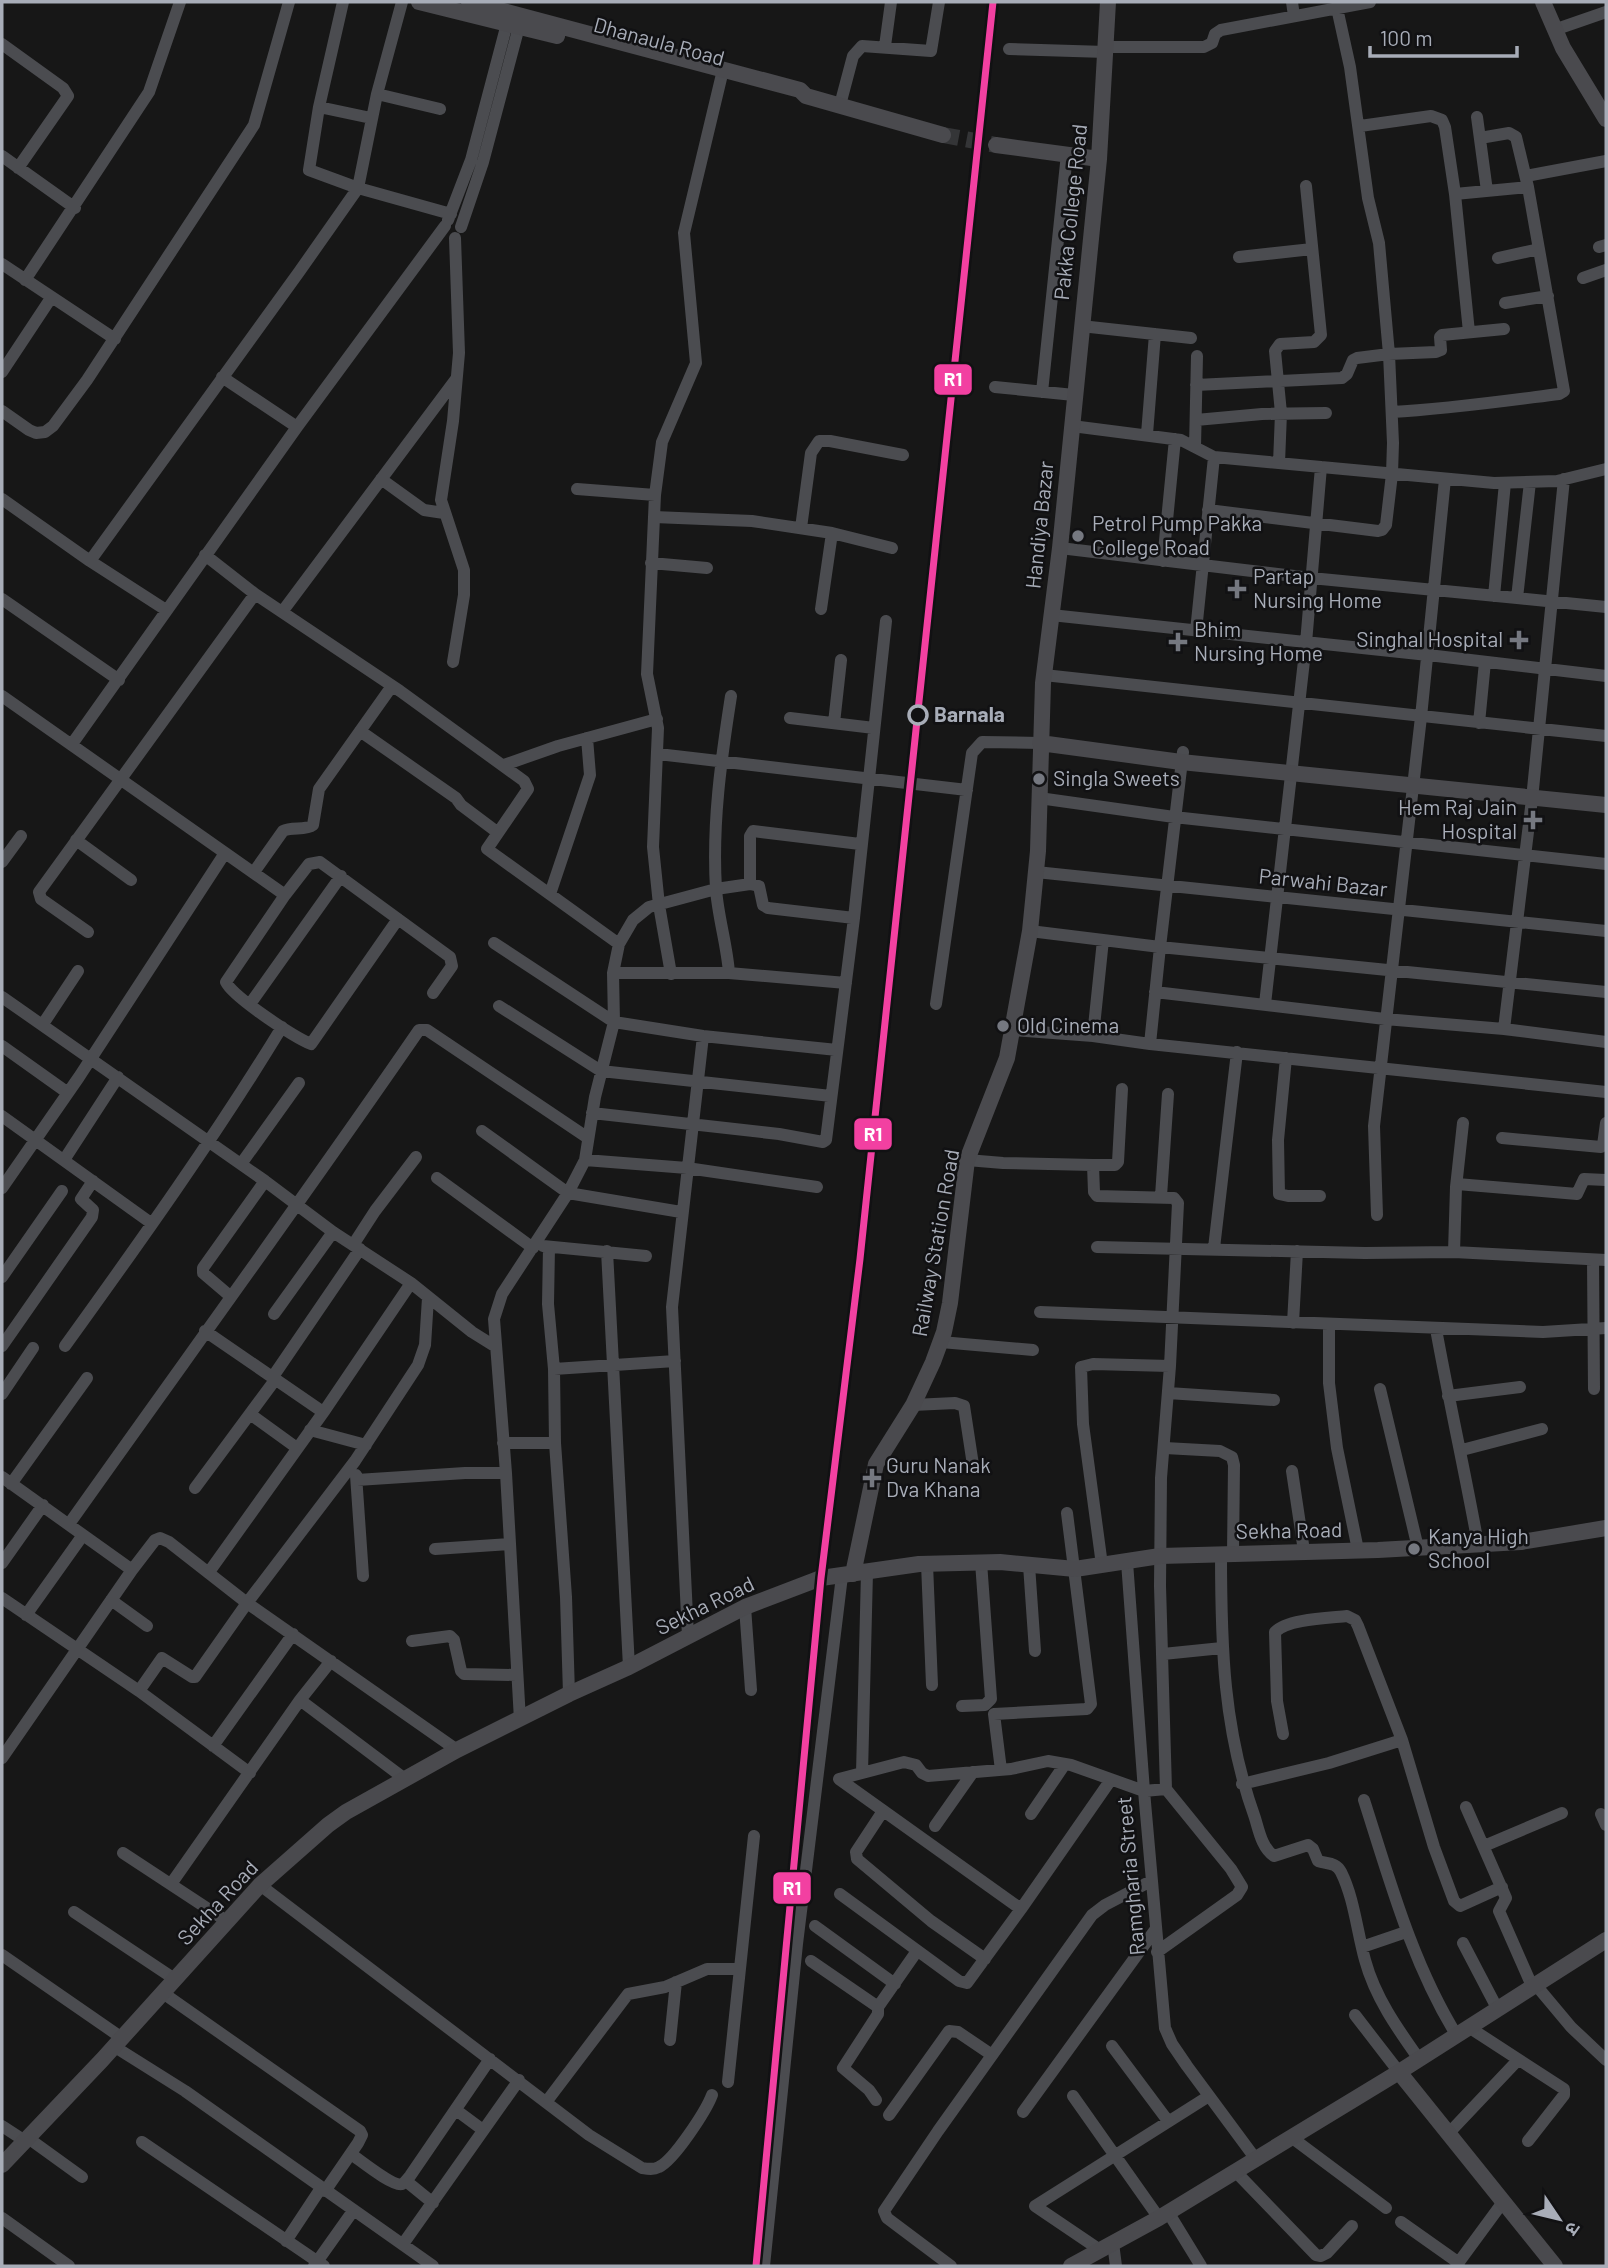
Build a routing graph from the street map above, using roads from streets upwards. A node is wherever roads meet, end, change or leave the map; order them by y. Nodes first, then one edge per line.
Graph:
1 (180, 2) edge
2 (289, 2) edge
3 (343, 2) edge
4 (402, 2) edge
5 (419, 2) edge
6 (468, 2) edge
7 (891, 2) edge
8 (939, 2) edge
9 (1108, 2) edge
10 (1292, 2) edge
11 (1370, 2) edge
12 (1543, 2) edge
13 (1357, 3) edge
14 (1337, 8) junction
15 (1606, 12) edge
16 (1294, 16) junction
17 (515, 20) junction
18 (1554, 30) junction
19 (2, 44) edge
20 (884, 46) junction
21 (1009, 49) dead end
22 (1106, 50) junction
23 (722, 75) junction
24 (377, 94) junction
25 (840, 105) junction
26 (319, 107) junction
27 (440, 109) dead end
28 (1605, 114) edge
29 (1477, 117) dead end
30 (371, 118) junction
31 (1360, 126) junction
32 (943, 135) tunnel mouth
33 (1480, 138) junction
34 (996, 145) tunnel mouth
35 (1068, 154) junction
36 (2, 156) edge
37 (1099, 159) junction
38 (1606, 161) edge
39 (18, 168) junction
40 (1527, 182) junction
41 (1306, 186) dead end
42 (358, 188) junction
43 (1487, 191) junction
44 (1455, 194) junction
45 (75, 208) junction
46 (448, 221) junction
47 (458, 232) junction
48 (1312, 249) junction
49 (1539, 249) junction
50 (1239, 257) dead end
51 (1498, 258) dead end
52 (2, 264) edge
53 (1606, 270) edge
54 (1583, 278) dead end
55 (25, 280) junction
56 (1548, 296) junction
57 (51, 298) junction
58 (1505, 303) dead end
59 (1081, 326) junction
60 (1504, 329) dead end
61 (1469, 332) junction
62 (1155, 334) junction
63 (1191, 338) dead end
64 (115, 339) junction
65 (1389, 354) junction
66 (1197, 356) dead end
67 (2, 372) edge
68 (222, 377) junction
69 (457, 377) junction
70 (1276, 380) junction
71 (1196, 385) junction
72 (995, 387) dead end
73 (1042, 392) junction
74 (1074, 395) junction
75 (2, 411) edge
76 (1392, 412) junction
77 (1281, 413) junction
78 (1326, 413) dead end
79 (1196, 420) junction
80 (1072, 426) junction
81 (297, 427) junction
82 (1147, 434) junction
83 (1175, 439) junction
84 (1195, 447) junction
85 (903, 454) dead end
86 (1214, 457) junction
87 (1279, 463) junction
88 (1321, 467) junction
89 (1606, 469) edge
90 (1392, 474) junction
91 (381, 479) junction
92 (1445, 479) junction
93 (1564, 479) junction
94 (1530, 482) junction
95 (1505, 483) junction
96 (577, 489) dead end
97 (655, 495) junction
98 (3, 503) edge
99 (1208, 510) junction
100 (444, 513) junction
101 (654, 517) junction
102 (1316, 523) junction
103 (801, 528) junction
104 (832, 533) junction
105 (892, 548) dead end
106 (1060, 548) junction
107 (205, 555) junction
108 (90, 561) junction
109 (1163, 561) junction
110 (651, 563) junction
111 (1203, 566) junction
112 (707, 568) dead end
113 (1311, 578) junction
114 (1433, 589) junction
115 (255, 594) junction
116 (1494, 596) junction
117 (1517, 598) junction
118 (2, 599) edge
119 (1552, 601) junction
120 (1606, 607) edge
121 (821, 609) dead end
122 (166, 610) junction
123 (282, 612) junction
124 (1051, 615) junction
125 (886, 621) dead end
126 (1196, 631) junction
127 (1306, 643) junction
128 (1428, 655) junction
129 (841, 660) dead end
130 (453, 662) dead end
131 (1485, 662) junction
132 (1545, 669) junction
133 (1044, 675) junction
134 (1606, 677) edge
135 (119, 680) junction
136 (392, 686) junction
137 (2, 696) edge
138 (731, 696) dead end
139 (1298, 703) junction
140 (1421, 717) junction
141 (790, 718) dead end
142 (657, 719) junction
143 (834, 723) junction
144 (1479, 723) junction
145 (874, 728) junction
146 (1539, 729) junction
147 (360, 731) junction
148 (1606, 736) edge
149 (587, 738) junction
150 (1040, 740) junction
151 (72, 744) junction
152 (658, 754) junction
153 (1182, 757) junction
154 (721, 760) junction
155 (504, 765) junction
156 (1290, 768) junction
157 (869, 779) junction
158 (121, 781) junction
159 (1413, 782) junction
160 (967, 790) junction
161 (1533, 794) junction
162 (1606, 796) edge
163 (1039, 798) junction
164 (1606, 806) edge
165 (1174, 817) junction
166 (1285, 828) junction
167 (497, 832) junction
168 (21, 836) dead end
169 (76, 840) junction
170 (1406, 843) junction
171 (860, 844) junction
172 (225, 853) junction
173 (1525, 855) junction
174 (2, 862) edge
175 (1606, 864) edge
176 (1036, 872) junction
177 (254, 873) junction
178 (341, 876) junction
179 (131, 880) dead end
180 (750, 884) junction
181 (1167, 885) junction
182 (716, 889) junction
183 (550, 894) junction
184 (285, 895) junction
185 (1277, 898) junction
186 (659, 905) junction
187 (1398, 910) junction
188 (854, 918) junction
189 (398, 919) junction
190 (1516, 923) junction
191 (1030, 931) junction
192 (88, 932) dead end
193 (1606, 932) edge
194 (1103, 940) junction
195 (494, 943) dead end
196 (619, 944) junction
197 (1160, 947) junction
198 (1272, 956) junction
199 (1391, 969) junction
200 (78, 971) dead end
201 (613, 973) junction
202 (671, 974) junction
203 (729, 974) junction
204 (1510, 982) junction
205 (846, 983) junction
206 (1155, 992) junction
207 (1606, 992) edge
208 (433, 993) dead end
209 (2, 996) edge
210 (250, 1004) junction
211 (936, 1004) dead end
212 (1265, 1004) junction
213 (499, 1006) dead end
214 (1385, 1019) junction
215 (614, 1022) junction
216 (43, 1024) junction
217 (282, 1027) junction
218 (1504, 1028) junction
219 (1013, 1030) junction
220 (703, 1036) junction
221 (1093, 1036) junction
222 (1606, 1042) edge
223 (1150, 1044) junction
224 (2, 1046) edge
225 (837, 1050) junction
226 (1237, 1052) junction
227 (91, 1058) junction
228 (1286, 1058) junction
229 (1381, 1068) junction
230 (601, 1071) junction
231 (118, 1077) junction
232 (698, 1081) junction
233 (299, 1083) dead end
234 (1122, 1089) dead end
235 (1606, 1092) edge
236 (68, 1093) junction
237 (1168, 1094) dead end
238 (831, 1096) junction
239 (592, 1113) junction
240 (2, 1116) edge
241 (1462, 1123) dead end
242 (1606, 1124) edge
243 (693, 1125) junction
244 (482, 1131) dead end
245 (588, 1138) junction
246 (1502, 1138) dead end
247 (35, 1139) junction
248 (208, 1140) junction
249 (416, 1157) dead end
250 (64, 1160) junction
251 (585, 1160) junction
252 (967, 1160) junction
253 (241, 1164) junction
254 (1093, 1165) junction
255 (687, 1168) junction
256 (437, 1178) dead end
257 (1606, 1180) edge
258 (93, 1181) junction
259 (265, 1181) junction
260 (1457, 1184) junction
261 (817, 1187) dead end
262 (2, 1188) edge
263 (62, 1191) dead end
264 (568, 1193) junction
265 (1161, 1196) junction
266 (1320, 1196) dead end
267 (295, 1204) junction
268 (681, 1212) junction
269 (1377, 1215) dead end
270 (151, 1223) junction
271 (333, 1232) junction
272 (356, 1247) junction
273 (539, 1247) junction
274 (1097, 1247) dead end
275 (1214, 1248) junction
276 (1177, 1249) junction
277 (607, 1251) junction
278 (1297, 1251) junction
279 (1454, 1252) junction
280 (646, 1255) dead end
281 (1600, 1260) edge
282 (2, 1277) edge
283 (411, 1283) junction
284 (230, 1296) junction
285 (428, 1298) junction
286 (1040, 1312) dead end
287 (274, 1314) dead end
288 (1172, 1317) junction
289 (1293, 1323) junction
290 (1329, 1325) junction
291 (1436, 1329) junction
292 (1600, 1329) edge
293 (205, 1331) junction
294 (941, 1342) junction
295 (2, 1346) edge
296 (65, 1346) dead end
297 (496, 1346) junction
298 (33, 1348) dead end
299 (1032, 1350) dead end
300 (675, 1361) junction
301 (614, 1366) junction
302 (1170, 1366) junction
303 (554, 1369) junction
304 (1600, 1371) edge
305 (87, 1378) dead end
306 (274, 1379) junction
307 (1520, 1387) dead end
308 (1380, 1389) dead end
309 (1594, 1389) dead end
310 (2, 1394) edge
311 (1168, 1394) junction
312 (1448, 1396) junction
313 (1274, 1400) dead end
314 (913, 1405) junction
315 (323, 1412) junction
316 (250, 1414) junction
317 (1542, 1429) dead end
318 (310, 1430) junction
319 (503, 1443) junction
320 (555, 1443) junction
321 (366, 1444) junction
322 (297, 1448) junction
323 (1165, 1448) junction
324 (1462, 1450) junction
325 (355, 1461) junction
326 (973, 1465) dead end
327 (1292, 1471) dead end
328 (506, 1473) junction
329 (357, 1480) junction
330 (5, 1481) edge
331 (195, 1488) dead end
332 (43, 1505) junction
333 (1067, 1513) dead end
334 (69, 1524) junction
335 (1606, 1528) edge
336 (83, 1535) junction
337 (1478, 1544) junction
338 (510, 1545) junction
339 (1418, 1548) junction
340 (435, 1549) dead end
341 (1358, 1550) junction
342 (1304, 1551) junction
343 (1227, 1553) junction
344 (1160, 1556) junction
345 (981, 1562) junction
346 (1127, 1562) junction
347 (2, 1563) edge
348 (927, 1564) junction
349 (1029, 1564) junction
350 (1102, 1565) junction
351 (1075, 1569) junction
352 (132, 1570) junction
353 (209, 1573) junction
354 (854, 1574) junction
355 (363, 1576) dead end
356 (2, 1598) edge
357 (111, 1600) junction
358 (247, 1603) junction
359 (745, 1607) junction
360 (26, 1615) junction
361 (148, 1626) dead end
362 (293, 1634) junction
363 (688, 1636) junction
364 (412, 1641) dead end
365 (1222, 1648) junction
366 (75, 1650) junction
367 (1035, 1651) dead end
368 (1163, 1654) junction
369 (331, 1661) junction
370 (629, 1667) junction
371 (516, 1675) junction
372 (932, 1685) dead end
373 (751, 1690) dead end
374 (139, 1691) junction
375 (569, 1694) junction
376 (300, 1700) junction
377 (962, 1706) dead end
378 (520, 1720) junction
379 (1283, 1734) dead end
380 (1402, 1740) junction
381 (213, 1745) junction
382 (457, 1750) junction
383 (2, 1758) edge
384 (1065, 1764) junction
385 (1000, 1770) junction
386 (974, 1772) junction
387 (250, 1773) junction
388 (862, 1773) junction
389 (405, 1779) junction
390 (839, 1779) junction
391 (1110, 1781) junction
392 (818, 1782) junction
393 (1242, 1784) junction
394 (1166, 1790) junction
395 (1143, 1791) junction
396 (1364, 1800) dead end
397 (1466, 1807) dead end
398 (883, 1811) junction
399 (1562, 1813) dead end
400 (1031, 1814) dead end
401 (935, 1826) dead end
402 (754, 1836) dead end
403 (1484, 1846) junction
404 (123, 1853) dead end
405 (1152, 1881) junction
406 (171, 1884) junction
407 (261, 1885) junction
408 (1502, 1888) junction
409 (840, 1894) dead end
410 (1021, 1909) junction
411 (74, 1912) dead end
412 (228, 1922) junction
413 (815, 1926) dead end
414 (1155, 1930) junction
415 (1406, 1932) junction
416 (1606, 1940) edge
417 (1463, 1943) dead end
418 (1362, 1947) junction
419 (917, 1951) junction
420 (1157, 1952) junction
421 (2, 1955) edge
422 (985, 1959) junction
423 (811, 1961) dead end
424 (740, 1969) junction
425 (176, 1980) junction
426 (676, 1982) junction
427 (895, 1984) junction
428 (1533, 1985) junction
429 (163, 1993) junction
430 (878, 2007) junction
431 (1497, 2008) junction
432 (1355, 2015) dead end
433 (1463, 2032) junction
434 (670, 2040) dead end
435 (118, 2042) junction
436 (1112, 2046) dead end
437 (992, 2055) junction
438 (490, 2059) junction
439 (1419, 2059) junction
440 (1518, 2060) junction
441 (1606, 2060) edge
442 (1399, 2072) junction
443 (519, 2080) junction
444 (728, 2082) dead end
445 (712, 2095) dead end
446 (1073, 2096) dead end
447 (1209, 2096) junction
448 (876, 2100) dead end
449 (547, 2101) junction
450 (456, 2110) junction
451 (1023, 2112) dead end
452 (889, 2115) dead end
453 (1168, 2121) junction
454 (2, 2126) edge
455 (483, 2130) junction
456 (1448, 2134) junction
457 (1291, 2137) junction
458 (26, 2139) junction
459 (1528, 2141) dead end
460 (142, 2142) dead end
461 (351, 2154) junction
462 (1113, 2155) junction
463 (1255, 2158) junction
464 (2, 2165) edge
465 (1235, 2171) junction
466 (82, 2177) dead end
467 (406, 2181) junction
468 (323, 2190) junction
469 (1503, 2202) junction
470 (433, 2203) junction
471 (1386, 2208) dead end
472 (353, 2211) junction
473 (1164, 2215) junction
474 (2, 2218) edge
475 (1401, 2222) dead end
476 (1352, 2226) dead end
477 (286, 2241) junction
478 (403, 2244) junction
479 (1107, 2246) junction
480 (318, 2265) edge
481 (1458, 2265) edge
482 (69, 2266) edge
483 (433, 2266) edge
484 (764, 2266) edge
485 (951, 2266) edge
486 (1071, 2266) edge
487 (1116, 2266) edge
488 (1200, 2266) edge
489 (1556, 2266) edge

1 - 45 street
2 - 64 street
3 - 26 street
4 - 24 street
5 - 17 street, Dhanaula Road
6 - 17 street, Dhanaula Road
7 - 20 street
8 - 20 street
9 - 22 street, Pakka College Road
10 - 16 street
11 - 13 street
12 - 18 street
13 - 14 street
14 - 16 street
14 - 31 street
15 - 18 street
16 - 22 street
17 - 23 street, Dhanaula Road
17 - 46 street
17 - 47 street
18 - 28 street
19 - 39 street
20 - 25 street
21 - 22 street
22 - 37 street, Pakka College Road
23 - 25 street, Dhanaula Road
23 - 97 street
24 - 27 street
24 - 30 street
25 - 32 street, Dhanaula Road
26 - 30 street
26 - 42 street
29 - 33 street
30 - 42 street
31 - 44 street
31 - 65 street
33 - 40 street
33 - 43 street
34 - 35 street
35 - 37 street
35 - 73 street
36 - 39 street
37 - 59 street, Pakka College Road
38 - 40 street
39 - 45 street
40 - 43 street
40 - 49 street
41 - 48 street
42 - 46 street
42 - 68 street
43 - 44 street
44 - 61 street
45 - 55 street
46 - 47 street
46 - 81 street
47 - 69 street
48 - 50 street
48 - 70 street
49 - 51 street
49 - 56 street
52 - 55 street
53 - 54 street
55 - 57 street
56 - 58 street
56 - 76 street
57 - 64 street
57 - 67 street
59 - 62 street
59 - 74 street, Pakka College Road
60 - 61 street
61 - 65 street
62 - 63 street
62 - 82 street
64 - 75 street
65 - 70 street
65 - 76 street
66 - 71 street
68 - 81 street
68 - 108 street
69 - 91 street
69 - 100 street
70 - 71 street
70 - 77 street
71 - 79 street
72 - 73 street
73 - 74 street
74 - 80 street, Pakka College Road
76 - 90 street
77 - 78 street
77 - 79 street
77 - 87 street
79 - 84 street
80 - 82 street
80 - 106 street, Handiya Bazar
81 - 107 street
82 - 83 street
83 - 84 street
83 - 109 street
84 - 86 street
85 - 103 street
86 - 87 street
86 - 99 street
87 - 88 street
88 - 90 street
88 - 102 street
89 - 93 street
90 - 92 street
90 - 102 street
91 - 100 street
91 - 123 street
92 - 95 street
92 - 114 street
93 - 94 street
93 - 119 street
94 - 95 street
94 - 117 street
95 - 116 street
96 - 97 street
97 - 101 street
98 - 108 street
99 - 102 street
99 - 111 street
100 - 130 street
101 - 103 street
101 - 110 street
102 - 113 street
103 - 104 street
104 - 105 street
104 - 121 street
106 - 109 street
106 - 124 street, Handiya Bazar
107 - 115 street
107 - 122 street
108 - 122 street
109 - 111 street
110 - 112 street
110 - 142 street
111 - 113 street
111 - 126 street
113 - 114 street
113 - 127 street
114 - 116 street
114 - 128 street
115 - 123 street
115 - 158 street
116 - 117 street
117 - 119 street
118 - 135 street
119 - 120 street
119 - 132 street
122 - 135 street
123 - 136 street
124 - 126 street, Handiya Bazar
124 - 133 street, Railway Station Road
125 - 145 street
126 - 127 street, Handiya Bazar
127 - 128 street, Handiya Bazar
127 - 139 street
128 - 131 street, Handiya Bazar
128 - 140 street
129 - 143 street
131 - 132 street, Handiya Bazar
131 - 144 street
132 - 134 street, Handiya Bazar
132 - 146 street
133 - 139 street
133 - 150 street, Railway Station Road
135 - 151 street
136 - 147 street
136 - 155 street
137 - 151 street
138 - 154 street
139 - 140 street
139 - 156 street
140 - 144 street
140 - 159 street
141 - 143 street
142 - 149 street
142 - 152 street
143 - 145 street
144 - 146 street
145 - 157 street
146 - 148 street
146 - 161 street
147 - 167 street
147 - 177 street
149 - 155 street
149 - 183 street
150 - 153 street
150 - 160 street
150 - 163 street, Railway Station Road
151 - 158 street
152 - 154 street
152 - 186 street
153 - 156 street
153 - 165 street
154 - 157 street
154 - 182 street
155 - 167 street
156 - 159 street
156 - 166 street
157 - 160 street
157 - 171 street
158 - 169 street
158 - 172 street
159 - 161 street
159 - 170 street
160 - 211 street
161 - 162 street
161 - 164 street
161 - 173 street
163 - 165 street
163 - 176 street, Railway Station Road
165 - 166 street
165 - 181 street
166 - 170 street
166 - 185 street
167 - 183 street
168 - 174 street
169 - 179 street
169 - 192 street
170 - 173 street
170 - 187 street
171 - 180 street
171 - 188 street
172 - 177 street
172 - 227 street
173 - 175 street
173 - 190 street
176 - 181 street, Parwahi Bazar
176 - 191 street, Railway Station Road
177 - 184 street
178 - 184 street
178 - 189 street
178 - 210 street
180 - 182 street
180 - 188 street
181 - 185 street, Parwahi Bazar
181 - 197 street
182 - 186 street
182 - 203 street
183 - 196 street
184 - 210 street
185 - 187 street, Parwahi Bazar
185 - 198 street
186 - 196 street
186 - 202 street
187 - 190 street, Parwahi Bazar
187 - 199 street
188 - 205 street
189 - 208 street
189 - 217 street
190 - 193 street, Parwahi Bazar
190 - 204 street
191 - 194 street
191 - 219 street, Railway Station Road
194 - 197 street
194 - 221 street
195 - 215 street
196 - 201 street
197 - 198 street
197 - 206 street
198 - 199 street
198 - 212 street
199 - 204 street
199 - 214 street
200 - 216 street
201 - 202 street
201 - 215 street
202 - 203 street
203 - 205 street
204 - 207 street
204 - 218 street
205 - 225 street
206 - 212 street
206 - 223 street
209 - 216 street
210 - 217 street
212 - 214 street
213 - 230 street
214 - 218 street
214 - 229 street
215 - 220 street
215 - 230 street
216 - 227 street
217 - 248 street
218 - 222 street
219 - 221 street
219 - 252 street, Railway Station Road
220 - 225 street
220 - 232 street
221 - 223 street
223 - 226 street
224 - 236 street
225 - 238 street
226 - 228 street
226 - 275 street
227 - 231 street
227 - 236 street
228 - 229 street
228 - 266 street
229 - 235 street
229 - 269 street
230 - 232 street
230 - 239 street
231 - 248 street
231 - 250 street
232 - 238 street
232 - 243 street
233 - 253 street
234 - 254 street
236 - 247 street
237 - 265 street
238 - 243 street
239 - 243 street
239 - 245 street
240 - 247 street
241 - 260 street
242 - 246 street
243 - 255 street
244 - 264 street
245 - 251 street
245 - 267 street
247 - 250 street
247 - 262 street
248 - 253 street
248 - 270 street
249 - 272 street
250 - 258 street
251 - 255 street
251 - 264 street
252 - 254 street
252 - 294 street, Railway Station Road
253 - 259 street
254 - 265 street
255 - 261 street
255 - 268 street
256 - 273 street
257 - 260 street
258 - 270 street
258 - 295 street
259 - 267 street
259 - 284 street
260 - 279 street
263 - 282 street
264 - 268 street
264 - 273 street
265 - 276 street
267 - 271 street
267 - 284 street
268 - 300 street
270 - 296 street
271 - 272 street
271 - 287 street
272 - 283 street
272 - 306 street
273 - 277 street
273 - 297 street
273 - 303 street
274 - 276 street
275 - 276 street
275 - 278 street
276 - 288 street
277 - 280 street
277 - 301 street
278 - 279 street
278 - 289 street
279 - 281 street
281 - 292 street
283 - 285 street
283 - 315 street
284 - 293 street
285 - 297 street
285 - 321 street
286 - 288 street
288 - 289 street
288 - 302 street
289 - 290 street
290 - 291 street
290 - 341 street
291 - 292 street
291 - 312 street
292 - 304 street
293 - 306 street
293 - 334 street
294 - 299 street
294 - 314 street, Railway Station Road
297 - 319 street
298 - 310 street
300 - 301 street
300 - 363 street
301 - 303 street
301 - 370 street
302 - 311 street
302 - 350 street
303 - 320 street
304 - 309 street
305 - 330 street
306 - 315 street
306 - 316 street
307 - 312 street
308 - 339 street
311 - 313 street
311 - 323 street
312 - 324 street
314 - 326 street
314 - 354 street, Railway Station Road
315 - 318 street
316 - 322 street
316 - 331 street
317 - 324 street
318 - 321 street
318 - 322 street
319 - 320 street
319 - 328 street
320 - 375 street
321 - 325 street
322 - 353 street
323 - 343 street
323 - 344 street
324 - 337 street
325 - 329 street
325 - 358 street
327 - 342 street
328 - 329 street
328 - 338 street
329 - 355 street
330 - 332 street
332 - 334 street
332 - 347 street
333 - 351 street
334 - 336 street
335 - 337 street, Sekha Road
336 - 352 street
336 - 360 street
337 - 339 street, Sekha Road
338 - 340 street
338 - 371 street
339 - 341 street, Sekha Road
341 - 342 street, Sekha Road
342 - 343 street, Sekha Road
343 - 344 street, Sekha Road
343 - 365 street
344 - 346 street, Sekha Road
344 - 368 street
345 - 348 street, Sekha Road
345 - 349 street, Sekha Road
345 - 377 street
346 - 350 street, Sekha Road
346 - 395 street, Ramgharia Street
348 - 354 street, Sekha Road
348 - 372 street
349 - 351 street, Sekha Road
349 - 367 street
350 - 351 street, Sekha Road
351 - 385 street
352 - 353 street
352 - 357 street
353 - 358 street
354 - 359 street, Sekha Road
354 - 388 street
354 - 392 street
356 - 360 street
357 - 361 street
357 - 366 street
358 - 362 street
358 - 374 street
359 - 363 street, Sekha Road
359 - 373 street
360 - 366 street
362 - 369 street
362 - 381 street
363 - 370 street, Sekha Road
364 - 371 street
365 - 368 street
365 - 393 street
366 - 374 street
366 - 383 street
368 - 394 street
369 - 376 street
369 - 382 street
370 - 375 street, Sekha Road
371 - 378 street
374 - 381 street
375 - 378 street, Sekha Road
376 - 387 street
376 - 389 street
378 - 382 street, Sekha Road
379 - 380 street
380 - 393 street
380 - 408 street
381 - 387 street
382 - 389 street, Sekha Road
384 - 385 street
384 - 391 street
384 - 400 street
385 - 386 street
386 - 388 street
386 - 401 street
387 - 406 street
388 - 390 street
389 - 407 street, Sekha Road
390 - 392 street
390 - 398 street
391 - 395 street
391 - 410 street
392 - 484 street
393 - 418 street
394 - 395 street
394 - 420 street
395 - 405 street, Ramgharia Street
396 - 415 street
397 - 403 street
398 - 410 street
398 - 422 street
399 - 403 street
402 - 424 street
403 - 408 street
404 - 406 street
405 - 414 street, Ramgharia Street
405 - 437 street
406 - 412 street
407 - 412 street, Sekha Road
407 - 438 street
408 - 428 street
409 - 419 street
410 - 422 street
411 - 425 street
412 - 425 street, Sekha Road
413 - 427 street
414 - 420 street, Ramgharia Street
414 - 451 street
415 - 418 street
415 - 433 street
416 - 428 street
417 - 431 street
418 - 439 street
419 - 422 street
419 - 427 street
420 - 447 street, Ramgharia Street
421 - 435 street
423 - 430 street
424 - 426 street
424 - 444 street
425 - 429 street, Sekha Road
426 - 434 street
426 - 449 street
427 - 430 street
428 - 431 street
428 - 441 street
429 - 435 street, Sekha Road
429 - 461 street
430 - 448 street
431 - 433 street
432 - 442 street
433 - 439 street
433 - 440 street
435 - 458 street, Sekha Road
435 - 468 street
436 - 453 street
437 - 452 street
437 - 485 street
438 - 443 street
438 - 450 street
439 - 442 street
440 - 456 street
440 - 459 street
442 - 456 street
442 - 457 street
443 - 449 street
443 - 455 street
445 - 449 street
446 - 462 street
447 - 453 street
447 - 463 street, Ramgharia Street
450 - 455 street
450 - 467 street
453 - 462 street
454 - 458 street
455 - 470 street
456 - 469 street
457 - 463 street
457 - 471 street
458 - 464 street, Sekha Road
458 - 466 street
460 - 477 street
461 - 467 street
461 - 468 street
462 - 473 street
462 - 479 street
463 - 465 street
465 - 473 street
465 - 476 street
467 - 470 street
468 - 472 street
468 - 477 street
469 - 481 street
469 - 489 street
470 - 478 street
472 - 478 street
472 - 480 street
473 - 479 street
473 - 488 street
474 - 482 street
475 - 481 street
477 - 480 street
478 - 483 street
479 - 486 street
479 - 487 street

